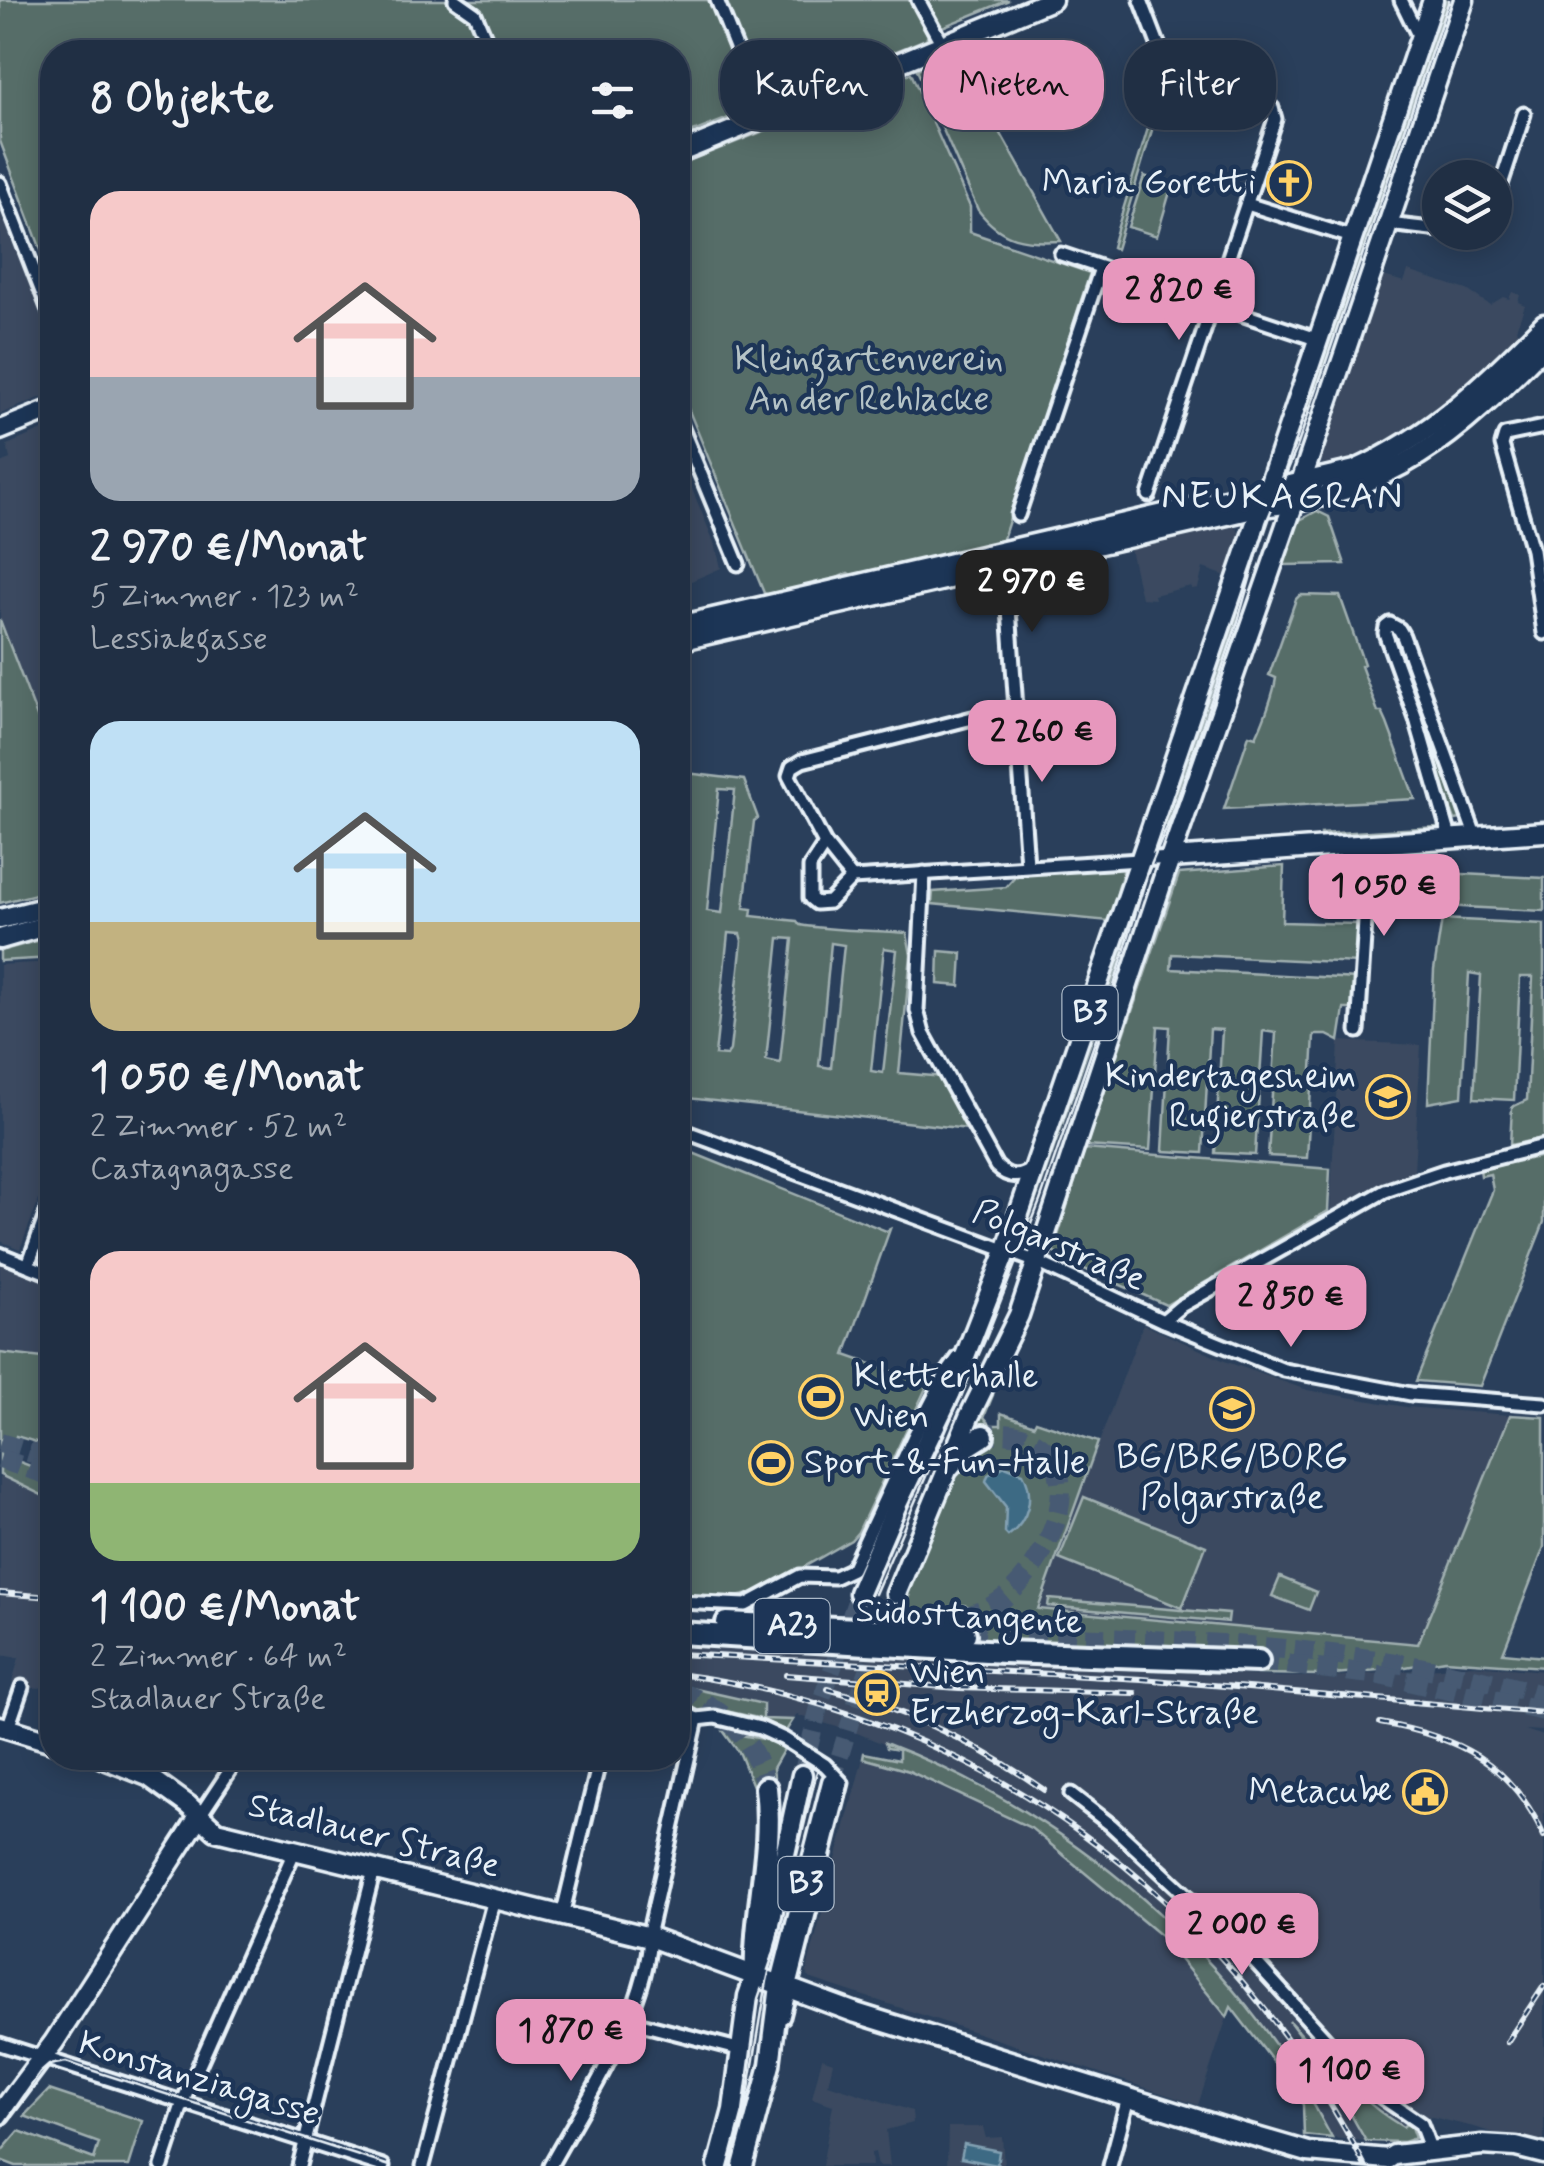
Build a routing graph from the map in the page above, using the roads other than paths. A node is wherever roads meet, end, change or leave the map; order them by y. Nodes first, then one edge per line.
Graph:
1 (455, 0) edge
2 (717, 0) edge
3 (918, 0) edge
4 (1052, 0) edge
5 (1141, 0) edge
6 (1402, 0) edge
7 (1433, 0) edge
8 (1464, 0) edge
9 (1420, 39) junction
10 (485, 40) edge
11 (733, 40) edge
12 (940, 40) edge
13 (957, 40) edge
14 (1524, 114) dead end
15 (733, 130) edge
16 (690, 148) edge
17 (1509, 160) edge
18 (0, 183) edge
19 (1247, 204) junction
20 (1388, 224) junction
21 (1422, 228) edge
22 (1355, 238) junction
23 (1061, 254) dead end
24 (1101, 268) junction
25 (40, 287) edge
26 (1214, 304) junction
27 (1544, 324) edge
28 (1320, 340) junction
29 (1544, 346) edge
30 (40, 414) edge
31 (1544, 427) edge
32 (0, 430) edge
33 (1313, 445) junction
34 (690, 448) edge
35 (1356, 470) junction
36 (1297, 494) junction
37 (1149, 495) dead end
38 (1265, 499) junction
39 (1018, 514) dead end
40 (1538, 550) edge
41 (738, 564) dead end
42 (1006, 566) junction
43 (690, 623) edge
44 (1544, 633) edge
45 (690, 638) edge
46 (1016, 708) junction
47 (1544, 832) edge
48 (1475, 835) junction
49 (1450, 837) junction
50 (1370, 843) junction
51 (825, 844) junction
52 (1171, 858) junction
53 (1142, 859) junction
54 (1027, 865) junction
55 (924, 873) junction
56 (852, 878) junction
57 (40, 909) edge
58 (0, 919) edge
59 (40, 927) edge
60 (0, 939) edge
61 (1358, 1031) dead end
62 (690, 1132) edge
63 (1544, 1146) edge
64 (1037, 1166) junction
65 (40, 1232) edge
66 (1006, 1251) junction
67 (0, 1254) edge
68 (1037, 1262) junction
69 (28, 1265) junction
70 (40, 1270) edge
71 (1163, 1321) junction
72 (973, 1339) junction
73 (1544, 1404) edge
74 (984, 1436) dead end
75 (948, 1466) junction
76 (859, 1593) tunnel mouth
77 (896, 1594) tunnel mouth
78 (690, 1603) edge
79 (690, 1621) edge
80 (964, 1626) tunnel mouth
81 (690, 1634) edge
82 (1258, 1661) tunnel mouth
83 (22, 1687) dead end
84 (690, 1714) edge
85 (698, 1718) junction
86 (4, 1727) edge
87 (40, 1738) edge
88 (690, 1754) edge
89 (133, 1770) edge
90 (230, 1770) edge
91 (597, 1770) edge
92 (687, 1770) edge
93 (802, 1774) tunnel mouth
94 (837, 1786) joint
95 (766, 1788) tunnel mouth
96 (1071, 1794) dead end
97 (200, 1817) junction
98 (294, 1852) junction
99 (374, 1870) junction
100 (494, 1899) junction
101 (562, 1916) junction
102 (650, 1936) junction
103 (756, 1977) junction
104 (785, 1988) junction
105 (629, 2021) junction
106 (0, 2044) edge
107 (742, 2050) junction
108 (42, 2058) junction
109 (1128, 2098) junction
110 (183, 2102) junction
111 (0, 2114) edge
112 (306, 2141) junction
113 (1299, 2147) junction
114 (1430, 2151) junction
115 (1544, 2154) edge
116 (1394, 2155) junction
117 (1329, 2160) edge
118 (162, 2166) edge
119 (299, 2166) edge
120 (383, 2166) edge
121 (423, 2166) edge
122 (550, 2166) edge
123 (718, 2166) edge
124 (743, 2166) edge
125 (1110, 2166) edge

1 - 10 street
2 - 11 street
3 - 12 street
4 - 13 main road
5 - 19 street
6 - 9 street
7 - 9 main road
8 - 20 main road
9 - 22 main road
14 - 17 street
15 - 16 main road
18 - 25 street
19 - 22 street
19 - 26 street
20 - 21 street
20 - 33 main road
22 - 28 main road
23 - 24 street
24 - 26 street
24 - 39 street
26 - 28 street
26 - 37 street
27 - 35 main road
28 - 38 main road
29 - 36 main road
30 - 32 main road
31 - 40 street
33 - 35 main road
33 - 36 main road
34 - 41 street
35 - 36 main road
36 - 38 main road
36 - 52 main road, B3
38 - 42 main road
38 - 43 main road
38 - 53 main road, B3
40 - 44 street
42 - 45 main road
42 - 46 street
46 - 51 street
46 - 54 street
47 - 48 main road
48 - 49 main road
48 - 49 street
49 - 50 main road
50 - 52 main road
50 - 61 street
51 - 56 street
51 - 56 street
52 - 53 street
52 - 68 main road, B3
53 - 54 street
53 - 64 main road, B3
54 - 55 street
55 - 56 street
55 - 64 street
57 - 58 main road
59 - 60 main road
62 - 66 street, Polgarstraße
63 - 71 street
64 - 66 main road, B3
65 - 69 street
66 - 68 street, Polgarstraße
66 - 72 main road, B3
67 - 69 street
68 - 71 street, Polgarstraße
68 - 75 main road, B3
69 - 70 street
71 - 73 street, Polgarstraße
72 - 76 main road, B3
72 - 78 street
74 - 75 highway
75 - 77 main road, B3
79 - 80 highway, Südosttangente / A23
81 - 82 highway, Südosttangente / A23
83 - 86 street
84 - 85 street
85 - 88 street
85 - 94 street
86 - 87 main road
89 - 97 main road, Stadlauer Straße
90 - 97 street
91 - 101 street
92 - 102 street
93 - 103 main road, B3
94 - 104 main road, B3
95 - 103 highway
96 - 114 street
97 - 98 main road, Stadlauer Straße
97 - 108 main road
98 - 99 main road, Stadlauer Straße
98 - 110 street
99 - 100 main road, Stadlauer Straße
99 - 112 street
100 - 101 main road, Stadlauer Straße
100 - 121 street
101 - 102 main road, Stadlauer Straße
102 - 103 main road, Stadlauer Straße
102 - 105 street
103 - 104 main road
103 - 107 main road, B3
104 - 109 main road
104 - 124 main road, B3
105 - 107 street
105 - 122 street
106 - 108 street, Konstanziagasse
107 - 123 main road, B3
108 - 110 street, Konstanziagasse
108 - 111 main road
109 - 113 main road
109 - 125 street
110 - 112 street, Konstanziagasse
110 - 118 street
112 - 119 street
112 - 120 street, Konstanziagasse
113 - 116 main road
113 - 117 main road
114 - 115 main road
114 - 116 main road
116 - 117 main road

